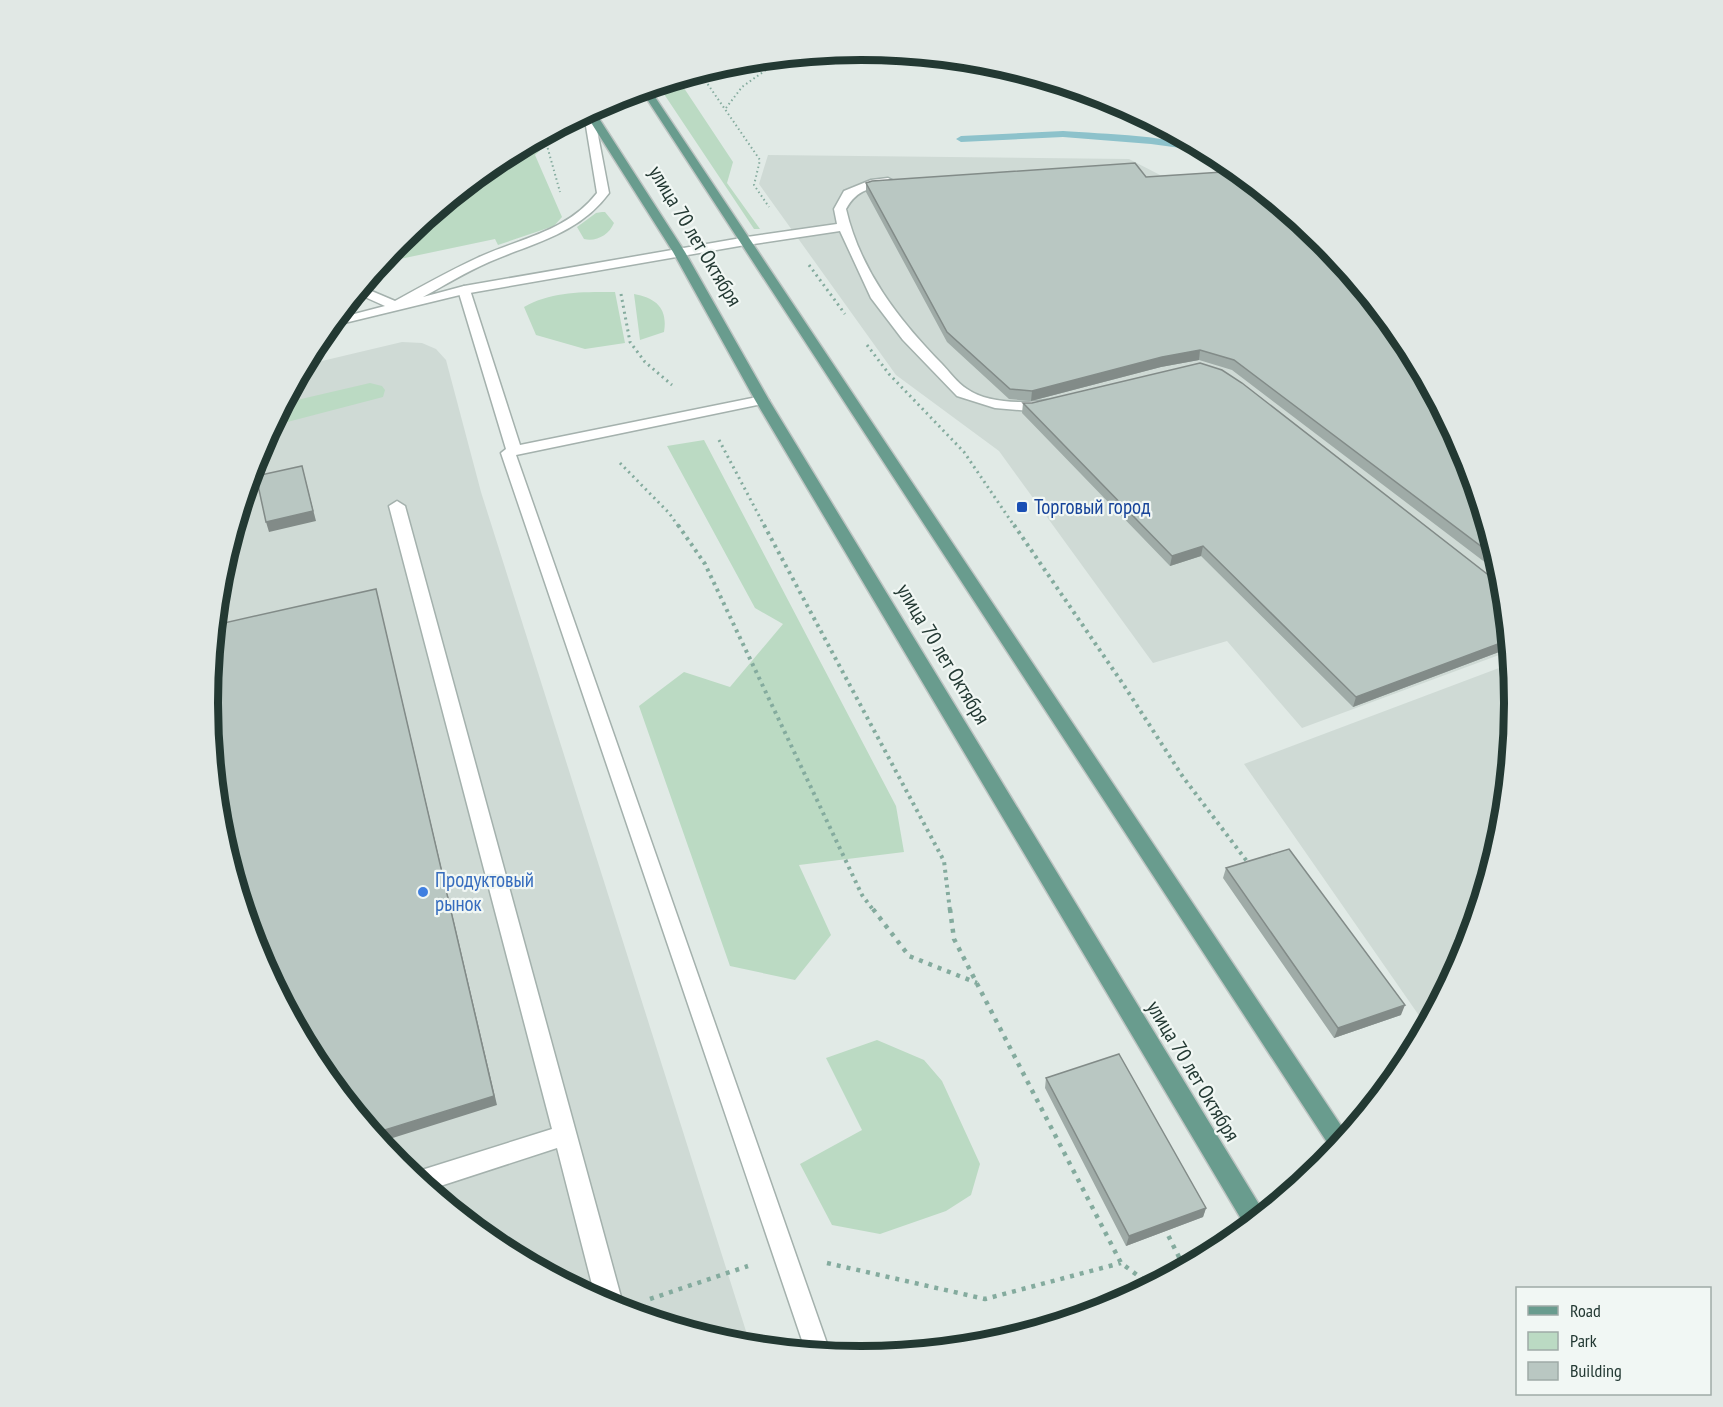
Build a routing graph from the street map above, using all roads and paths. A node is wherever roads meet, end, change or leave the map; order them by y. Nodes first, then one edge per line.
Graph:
1 (770, 67) edge
2 (705, 79) edge
3 (650, 96) edge
4 (726, 108) junction
5 (594, 118) edge
6 (591, 120) edge
7 (546, 143) edge
8 (897, 181) edge
9 (569, 224) junction
10 (844, 227) junction
11 (788, 236) junction
12 (747, 241) junction
13 (679, 252) junction
14 (596, 266) junction
15 (464, 290) junction
16 (366, 293) edge
17 (396, 306) junction
18 (849, 319) dead end
19 (345, 320) edge
20 (862, 338) dead end
21 (762, 400) junction
22 (1063, 400) edge
23 (705, 412) junction
24 (585, 436) junction
25 (508, 453) dead end
26 (398, 506) dead end
27 (1253, 869) edge
28 (978, 984) junction
29 (565, 1135) junction
30 (1337, 1137) edge
31 (409, 1143) dead end
32 (395, 1147) edge
33 (428, 1179) edge
34 (1252, 1215) edge
35 (1160, 1221) edge
36 (785, 1253) junction
37 (1181, 1262) edge
38 (1121, 1263) junction
39 (1146, 1281) edge
40 (607, 1295) edge
41 (639, 1302) dead end
42 (817, 1346) edge

1 - 4 path
2 - 4 path
3 - 12 main road, улица 70 лет Октября
4 - 11 path
5 - 13 main road, улица 70 лет Октября
6 - 9 street
7 - 9 path
8 - 10 street
9 - 17 street
10 - 11 street
10 - 22 street
11 - 12 street
11 - 18 path
12 - 13 street
12 - 30 main road, улица 70 лет Октября
13 - 14 street
13 - 21 main road, улица 70 лет Октября
14 - 15 street
14 - 23 path
15 - 17 street
15 - 24 street
16 - 17 street
17 - 19 street
20 - 27 path
21 - 23 street
21 - 34 main road, улица 70 лет Октября
23 - 24 street
23 - 28 path
24 - 28 path
25 - 36 street
26 - 29 street
28 - 38 path
29 - 33 street
29 - 40 street
31 - 32 path
35 - 37 path
36 - 38 path
36 - 41 path
36 - 42 street
38 - 39 path

